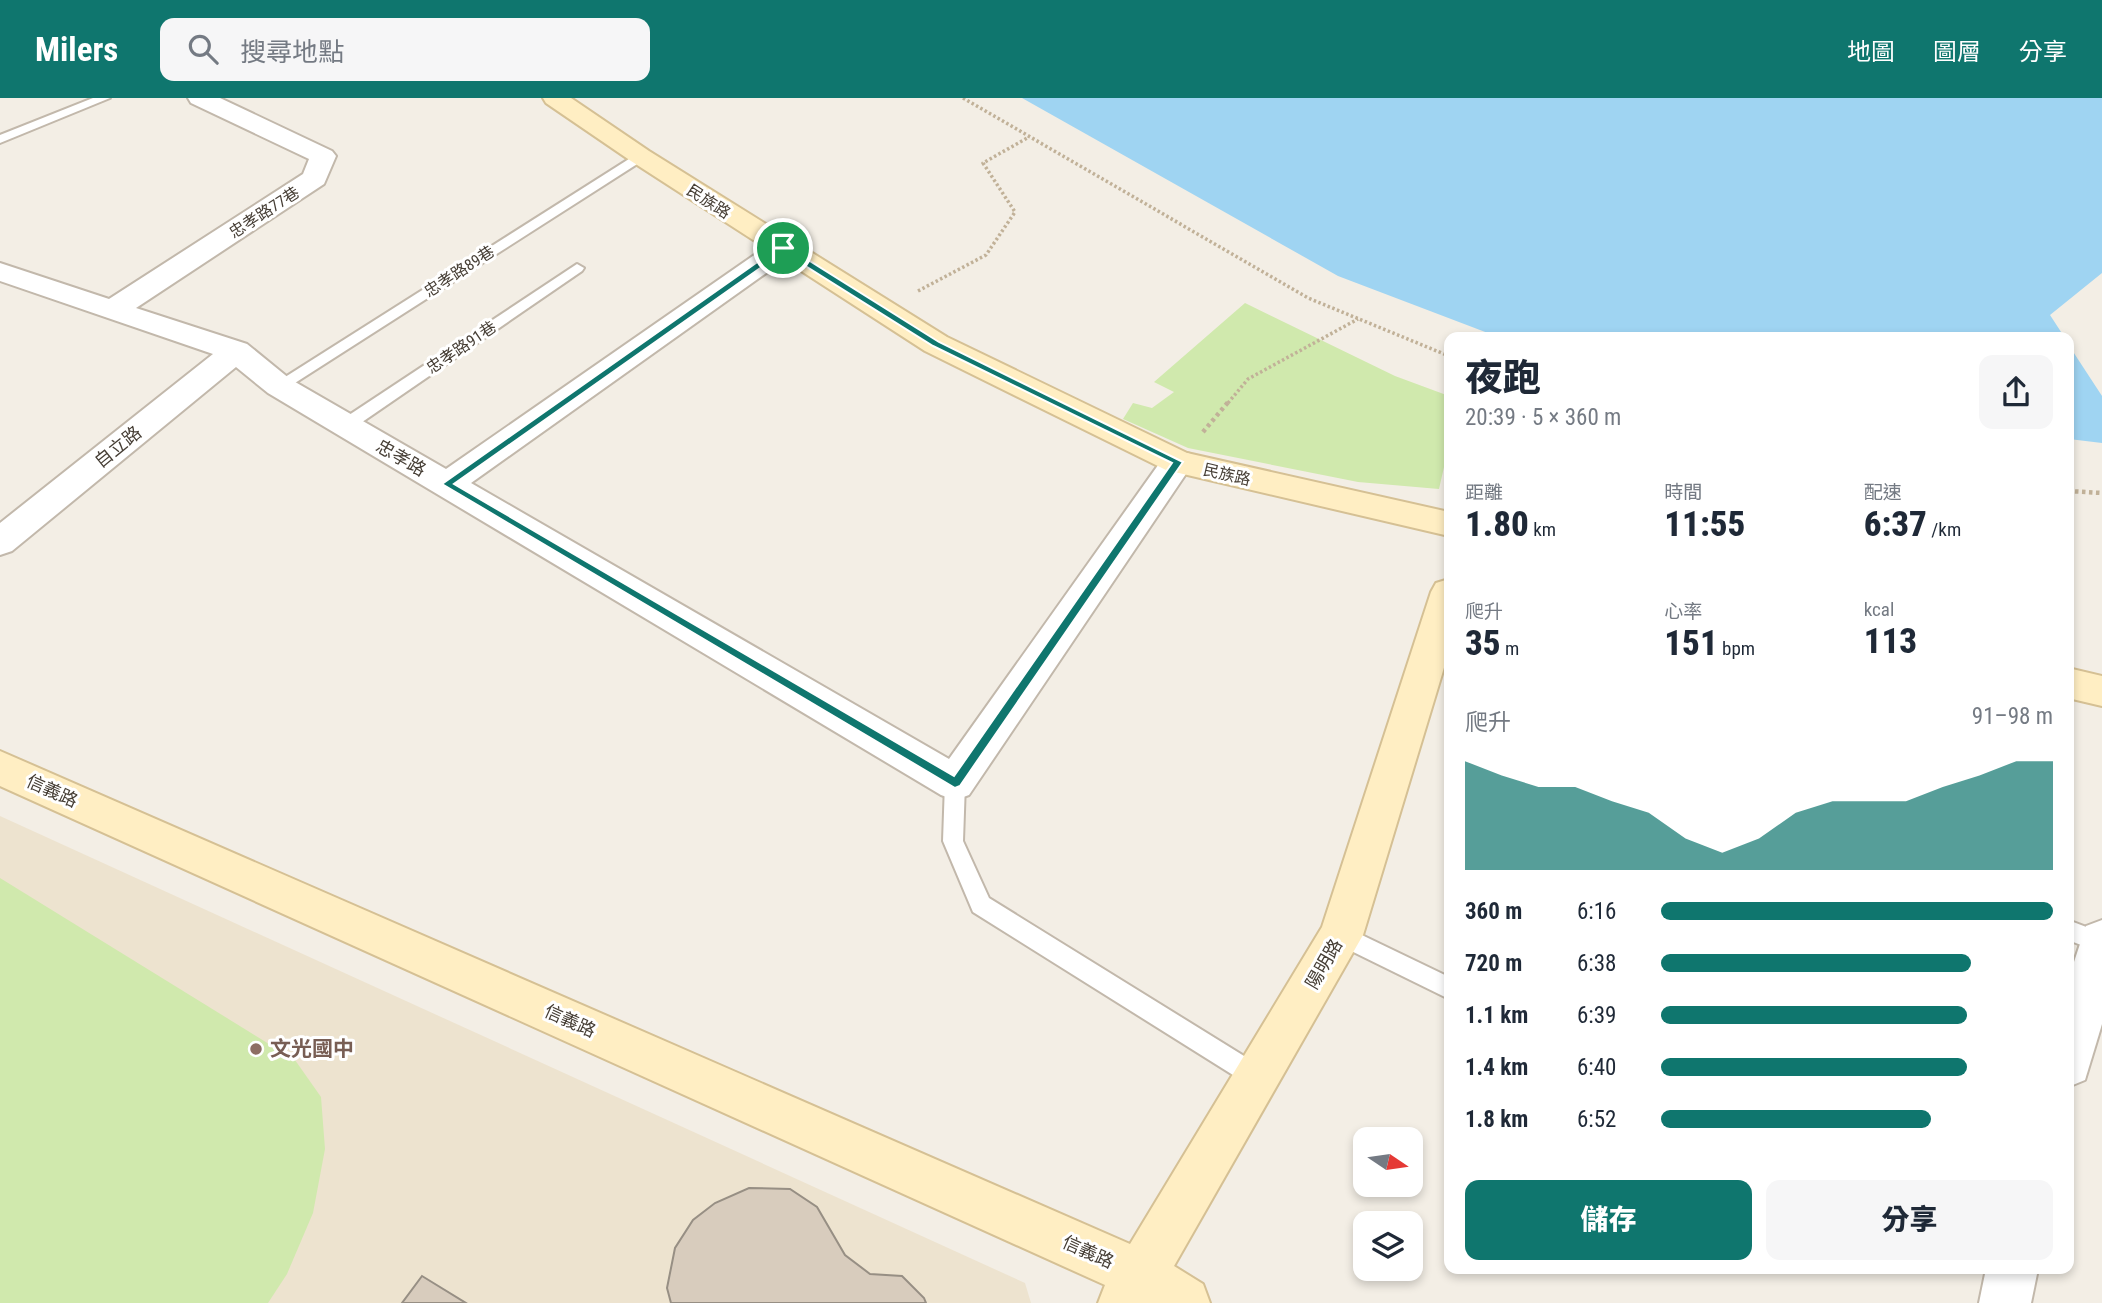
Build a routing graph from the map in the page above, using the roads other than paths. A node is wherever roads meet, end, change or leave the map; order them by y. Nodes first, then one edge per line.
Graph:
1 (104, 98) edge
2 (200, 98) edge
3 (555, 98) edge
4 (0, 139) edge
5 (640, 156) junction
6 (783, 248) junction
7 (577, 268) dead end
8 (0, 272) edge
9 (112, 310) junction
10 (236, 351) junction
11 (279, 386) junction
12 (345, 425) junction
13 (1178, 462) junction
14 (447, 484) junction
15 (1444, 523) edge
16 (0, 542) edge
17 (1444, 621) edge
18 (1440, 645) edge
19 (2074, 684) edge
20 (2102, 691) edge
21 (0, 768) edge
22 (955, 783) junction
23 (1341, 934) junction
24 (2090, 938) edge
25 (1444, 986) edge
26 (2074, 1030) edge
27 (1257, 1077) junction
28 (2010, 1274) edge
29 (1132, 1289) edge
30 (1184, 1303) edge
31 (2005, 1303) edge

1 - 4 lane
2 - 9 street, 忠孝路77巷
3 - 5 street, 民族路
5 - 6 street, 民族路
5 - 11 lane, 忠孝路89巷
6 - 13 street, 民族路
6 - 14 street
7 - 12 lane, 忠孝路91巷
8 - 9 street, 忠孝路
9 - 10 street, 忠孝路
10 - 11 street, 忠孝路
10 - 16 street, 自立路
11 - 12 street, 忠孝路
12 - 14 street, 忠孝路
13 - 15 street, 民族路
13 - 22 street
14 - 22 street, 忠孝路
17 - 18 street, 陽明路
18 - 23 street, 陽明路
19 - 20 street
21 - 29 street, 信義路
22 - 27 lane
23 - 25 lane
23 - 27 street, 陽明路
24 - 26 street
27 - 29 street, 陽明路
28 - 31 street
29 - 30 street, 信義路

